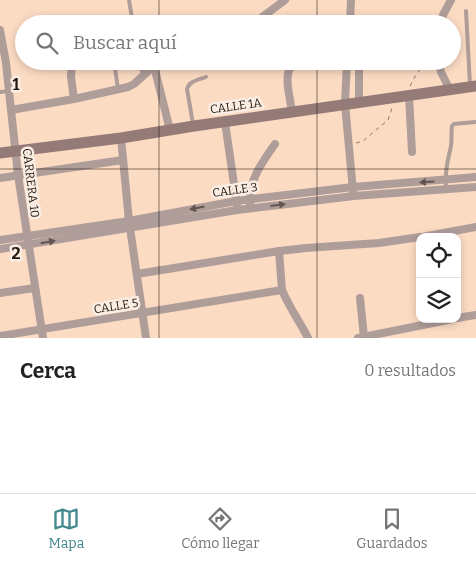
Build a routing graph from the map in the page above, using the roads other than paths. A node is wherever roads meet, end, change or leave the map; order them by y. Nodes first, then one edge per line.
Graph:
1 (129, 0) edge
2 (286, 0) edge
3 (351, 0) edge
4 (451, 0) edge
5 (466, 11) dead end
6 (132, 15) edge
7 (265, 15) edge
8 (350, 15) edge
9 (444, 15) edge
10 (0, 30) edge
11 (2, 50) edge
12 (71, 70) edge
13 (115, 70) edge
14 (142, 70) edge
15 (150, 70) edge
16 (155, 70) edge
17 (290, 70) edge
18 (347, 70) edge
19 (359, 70) edge
20 (440, 70) edge
21 (143, 76) junction
22 (206, 77) dead end
23 (473, 86) edge
24 (118, 89) junction
25 (450, 90) junction
26 (9, 91) junction
27 (0, 92) edge
28 (407, 96) junction
29 (74, 99) junction
30 (359, 103) junction
31 (346, 104) junction
32 (11, 110) junction
33 (292, 112) junction
34 (224, 122) junction
35 (475, 122) edge
36 (194, 126) junction
37 (170, 130) junction
38 (121, 138) junction
39 (275, 144) dead end
40 (16, 150) junction
41 (0, 152) edge
42 (412, 152) dead end
43 (123, 160) junction
44 (18, 175) junction
45 (476, 177) edge
46 (0, 178) edge
47 (446, 180) junction
48 (353, 187) junction
49 (476, 187) edge
50 (446, 190) junction
51 (354, 196) junction
52 (250, 199) junction
53 (236, 201) junction
54 (251, 208) junction
55 (237, 210) junction
56 (130, 224) junction
57 (476, 227) edge
58 (443, 233) edge
59 (27, 236) junction
60 (416, 238) edge
61 (0, 240) edge
62 (28, 245) junction
63 (0, 250) edge
64 (279, 251) junction
65 (137, 274) junction
66 (35, 288) junction
67 (282, 290) junction
68 (0, 294) edge
69 (360, 298) dead end
70 (142, 313) junction
71 (476, 315) edge
72 (461, 317) edge
73 (433, 323) edge
74 (41, 329) junction
75 (0, 336) edge
76 (361, 337) edge
77 (43, 338) edge
78 (146, 338) edge
79 (308, 338) edge

1 - 6 lane
2 - 7 street
3 - 8 street
4 - 9 street
5 - 23 lane
10 - 11 street, CARRERA 10
11 - 26 street, CARRERA 10
12 - 29 street
13 - 24 lane
14 - 21 lane
15 - 21 street
16 - 37 street
17 - 33 street
18 - 31 street
19 - 30 street
20 - 25 street
21 - 24 street
22 - 36 lane
23 - 25 street, CALLE 1A
24 - 29 street
25 - 28 street, CALLE 1A
26 - 27 lane
26 - 32 street, CARRERA 10
28 - 30 street, CALLE 1A
28 - 42 street
29 - 32 street
30 - 31 street, CALLE 1A
31 - 33 street, CALLE 1A
31 - 48 street
32 - 40 street, CARRERA 10
33 - 34 street, CALLE 1A
34 - 36 street, CALLE 1A
34 - 53 street
35 - 47 lane
36 - 37 street, CALLE 1A
37 - 38 street, CALLE 1A
38 - 40 street, CALLE 1A
38 - 43 street
39 - 52 street
40 - 41 street, CALLE 1A
40 - 44 street, CARRERA 10
43 - 44 street
43 - 56 street
44 - 46 street
44 - 59 street, CARRERA 10
45 - 47 street, CALLE 3
47 -> 48 street, CALLE 3
47 - 50 lane
48 - 51 street
48 - 52 street, CALLE 3
49 - 50 street, CALLE 3
50 - 51 street, CALLE 3
54 -> 51 street, CALLE 3
52 - 53 street, CALLE 3
52 - 54 street
53 - 55 street
53 -> 56 street, CALLE 3
54 - 55 street, CALLE 3
55 - 56 street, CALLE 3
56 - 59 street, CALLE 3
62 -> 56 street, CALLE 3
56 - 65 street
57 - 58 street
59 - 61 street, CALLE 3
59 - 62 street, CARRERA 10
60 - 64 street
62 - 63 street, CALLE 3
62 - 66 street, CARRERA 10
64 - 65 street
64 - 67 street
65 - 70 street
66 - 68 street
66 - 74 street, CARRERA 10
67 - 70 street, CALLE 5
67 - 79 street
69 - 76 street
70 - 74 street, CALLE 5
70 - 78 street
71 - 72 street
73 - 76 street
74 - 75 street, CALLE 5
74 - 77 street, CARRERA 10

